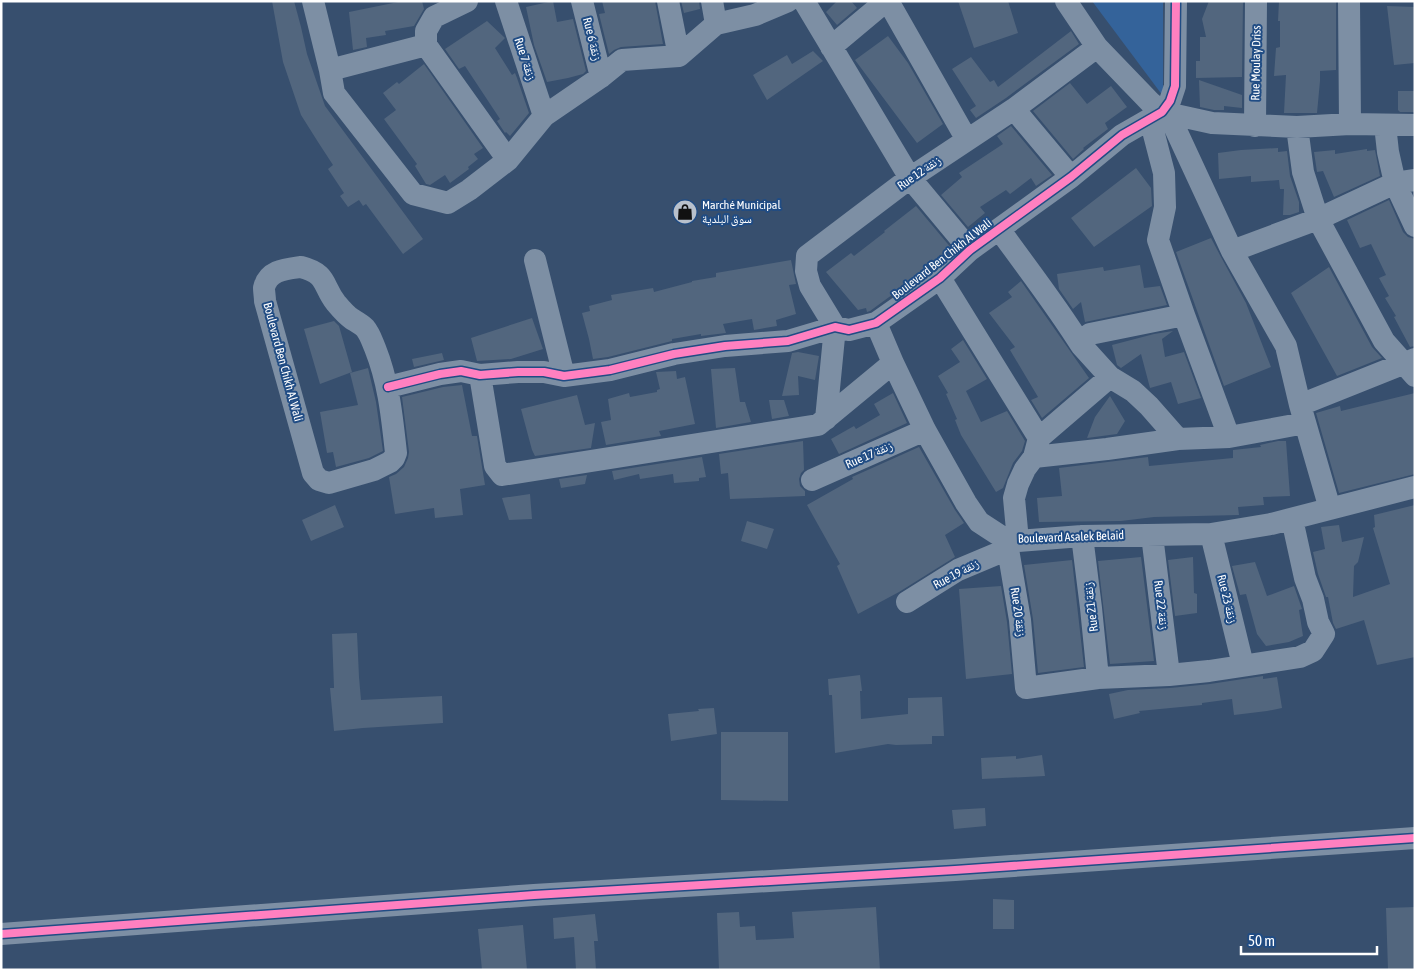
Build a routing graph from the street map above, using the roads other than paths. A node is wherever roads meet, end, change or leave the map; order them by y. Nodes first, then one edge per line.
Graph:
1 (314, 1) edge
2 (467, 1) edge
3 (506, 1) edge
4 (582, 1) edge
5 (668, 1) edge
6 (712, 1) edge
7 (788, 1) edge
8 (804, 1) edge
9 (887, 1) edge
10 (1066, 1) edge
11 (1176, 1) edge
12 (1256, 1) edge
13 (1349, 1) edge
14 (716, 24) junction
15 (426, 45) junction
16 (831, 46) junction
17 (1098, 48) junction
18 (679, 56) junction
19 (330, 70) junction
20 (601, 76) junction
21 (1014, 109) junction
22 (1160, 115) junction
23 (544, 116) junction
24 (1350, 124) junction
25 (1385, 124) junction
26 (1415, 125) edge
27 (1255, 126) junction
28 (1297, 127) junction
29 (967, 140) junction
30 (508, 160) junction
31 (1072, 177) junction
32 (910, 178) junction
33 (1405, 181) edge
34 (1318, 219) junction
35 (1415, 226) edge
36 (999, 229) junction
37 (970, 250) junction
38 (1232, 250) junction
39 (535, 260) dead end
40 (940, 278) junction
41 (1184, 314) junction
42 (876, 323) junction
43 (835, 327) junction
44 (1082, 345) junction
45 (892, 363) junction
46 (1411, 367) edge
47 (480, 375) junction
48 (564, 376) junction
49 (1110, 377) junction
50 (388, 387) junction
51 (1303, 414) junction
52 (826, 419) junction
53 (925, 430) junction
54 (1229, 437) junction
55 (1178, 439) junction
56 (1037, 447) junction
57 (812, 480) dead end
58 (1415, 487) edge
59 (1330, 509) junction
60 (1281, 521) junction
61 (1211, 534) junction
62 (1152, 535) junction
63 (1082, 536) junction
64 (1009, 542) junction
65 (907, 602) dead end
66 (1243, 665) junction
67 (1170, 675) junction
68 (1098, 678) junction
69 (1415, 838) edge
70 (1, 934) edge

1 - 19 street
2 - 15 street
3 - 23 street, Rue 7 زنقة
4 - 20 street, Rue 6 زنقة
5 - 18 street
6 - 14 street
7 - 14 street
8 - 16 street
9 - 16 street
9 - 29 street
10 - 17 street
11 - 22 street
12 - 27 street, Rue Moulay Driss
13 - 24 street
14 - 18 street
15 - 19 street
15 - 30 street
16 - 32 street
17 - 21 street, Rue 12 زنقة
17 - 22 street
18 - 20 street
19 - 30 street
20 - 23 street
21 - 29 street, Rue 12 زنقة
21 - 31 street
22 - 27 street
22 - 31 street, Boulevard Ben Chikh Al Wali
22 - 38 street
22 - 41 street
23 - 30 street
24 - 25 street
24 - 28 street
25 - 26 street
25 - 33 street
27 - 28 street
28 - 34 street
29 - 32 street, Rue 12 زنقة
31 - 36 street, Boulevard Ben Chikh Al Wali
32 - 37 street
32 - 43 street, Rue 12 زنقة
33 - 34 street
33 - 35 street
34 - 38 street
34 - 46 street
36 - 37 street, Boulevard Ben Chikh Al Wali
36 - 44 street
37 - 40 street, Boulevard Ben Chikh Al Wali
38 - 51 street
39 - 48 street
40 - 42 street, Boulevard Ben Chikh Al Wali
40 - 56 street
41 - 44 street
41 - 54 street
42 - 43 street, Boulevard Ben Chikh Al Wali
42 - 45 street, Boulevard Asalek Belaid
43 - 48 street, Boulevard Ben Chikh Al Wali
43 - 52 street
44 - 49 street
45 - 52 street
45 - 53 street, Boulevard Asalek Belaid
46 - 51 street
47 - 48 street, Boulevard Ben Chikh Al Wali
47 - 50 street, Boulevard Ben Chikh Al Wali
47 - 52 street
49 - 55 street
49 - 56 street, Rue 20 زنقة
50 - 50 street, Boulevard Ben Chikh Al Wali
51 - 54 street
51 - 59 street
53 - 57 street, Rue 17 زنقة
53 - 64 street, Boulevard Asalek Belaid
54 - 55 street
55 - 56 street
56 - 64 street, Rue 20 زنقة
58 - 59 street, Boulevard Asalek Belaid
59 - 60 street, Boulevard Asalek Belaid
60 - 61 street, Boulevard Asalek Belaid
60 - 66 street
61 - 62 street, Boulevard Asalek Belaid
61 - 66 street, Rue 23 زنقة
62 - 63 street, Boulevard Asalek Belaid
62 - 67 street, Rue 22 زنقة
63 - 64 street, Boulevard Asalek Belaid
63 - 68 street, Rue 21 زنقة
64 - 65 street, Rue 19 زنقة
64 - 68 street, Rue 20 زنقة
66 - 67 street
67 - 68 street
69 - 70 street

